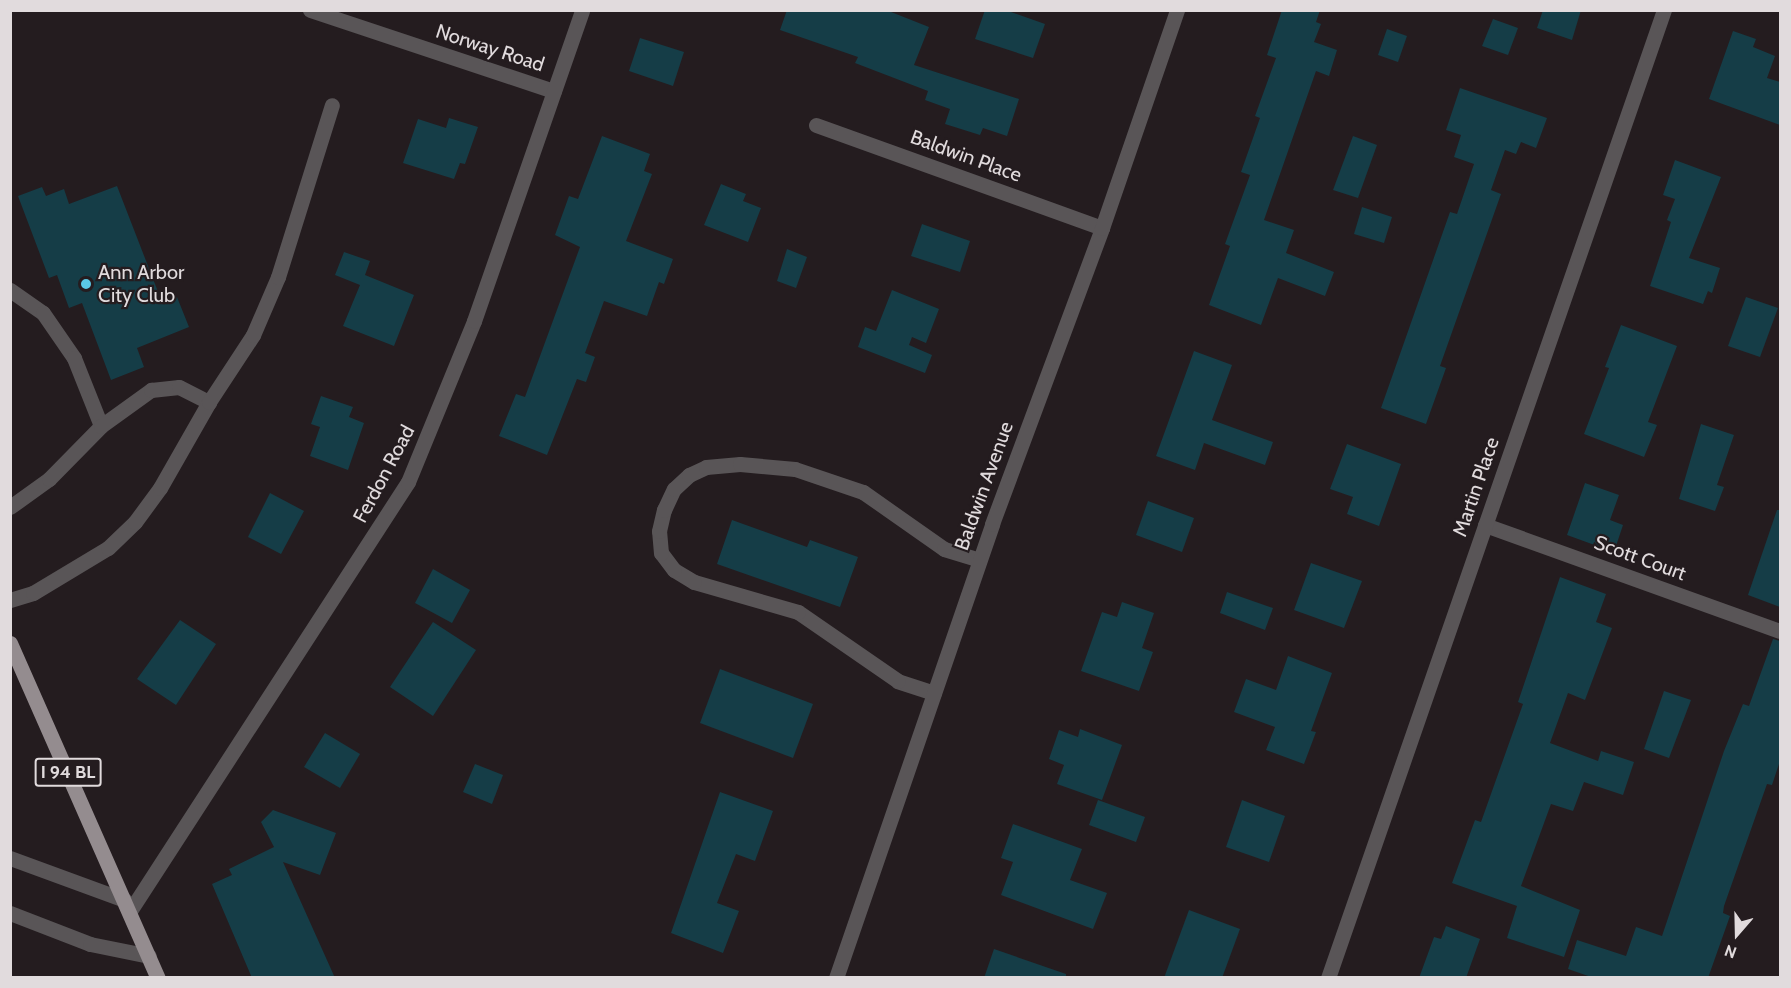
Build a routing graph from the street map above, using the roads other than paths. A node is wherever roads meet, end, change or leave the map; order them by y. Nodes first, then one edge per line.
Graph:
1 (310, 10) edge
2 (582, 10) edge
3 (1177, 10) edge
4 (1664, 10) edge
5 (554, 92) junction
6 (332, 105) dead end
7 (816, 125) dead end
8 (1102, 228) junction
9 (10, 290) edge
10 (209, 402) junction
11 (101, 426) junction
12 (10, 507) edge
13 (1485, 525) junction
14 (979, 560) junction
15 (10, 600) edge
16 (1780, 631) edge
17 (10, 643) edge
18 (934, 693) junction
19 (10, 858) edge
20 (128, 906) junction
21 (10, 914) edge
22 (149, 956) junction
23 (158, 978) edge
24 (836, 978) edge
25 (1328, 978) edge

1 - 5 street, Norway Road
2 - 5 street, Ferdon Road
3 - 8 street, Baldwin Avenue
4 - 13 street, Martin Place
5 - 20 street, Ferdon Road
6 - 10 street
7 - 8 street, Baldwin Place
8 - 14 street, Baldwin Avenue
9 - 11 street
10 - 11 street
10 - 15 street
11 - 12 street
13 - 16 street, Scott Court
13 - 25 street, Martin Place
14 - 18 street, Baldwin Avenue
14 - 18 street
17 - 20 main road, I 94 BL
18 - 24 street, Baldwin Avenue
19 - 20 street
20 - 22 main road, I 94 BL
21 - 22 street
22 - 23 main road, I 94 BL

